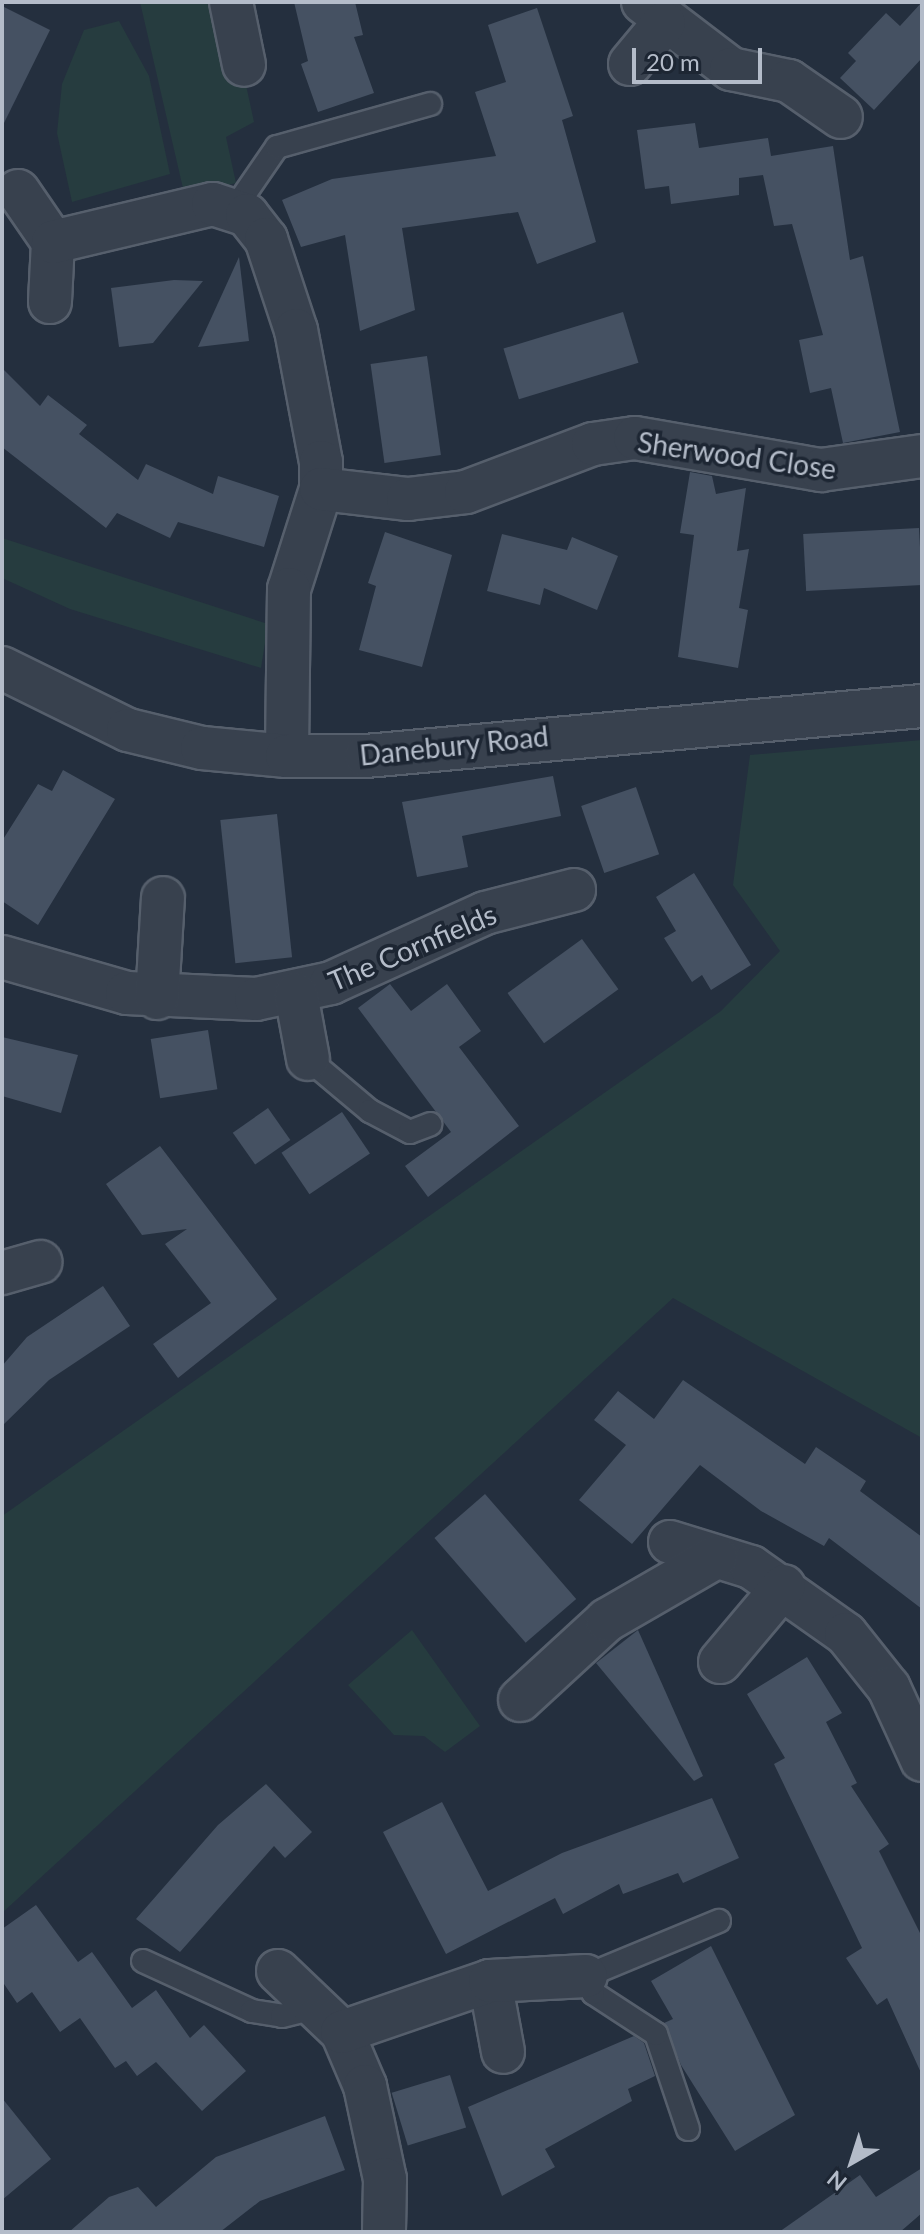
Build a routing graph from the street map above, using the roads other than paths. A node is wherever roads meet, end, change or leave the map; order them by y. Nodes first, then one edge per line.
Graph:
1 (231, 2) edge
2 (654, 12) edge
3 (630, 64) dead end
4 (244, 65) dead end
5 (430, 104) dead end
6 (841, 117) dead end
7 (18, 191) dead end
8 (235, 208) junction
9 (53, 242) junction
10 (50, 302) dead end
11 (922, 456) edge
12 (321, 489) junction
13 (2, 668) edge
14 (922, 706) edge
15 (287, 756) junction
16 (574, 890) dead end
17 (163, 898) dead end
18 (2, 957) edge
19 (296, 994) junction
20 (157, 998) junction
21 (308, 1059) joint
22 (431, 1124) dead end
23 (670, 1542) dead end
24 (716, 1557) junction
25 (784, 1586) junction
26 (720, 1662) dead end
27 (520, 1700) dead end
28 (922, 1760) edge
29 (719, 1921) dead end
30 (143, 1961) dead end
31 (278, 1971) dead end
32 (586, 1976) junction
33 (490, 1981) junction
34 (331, 2019) junction
35 (503, 2052) dead end
36 (688, 2129) dead end
37 (384, 2232) edge

1 - 4 street
2 - 3 street
2 - 6 street
5 - 8 lane
7 - 9 street
8 - 9 street
8 - 12 street
9 - 10 street
11 - 12 street, Sherwood Close
12 - 15 street
13 - 15 street, Danebury Road
14 - 15 street, Danebury Road
16 - 19 street, The Cornfields
17 - 20 street
18 - 20 street, The Cornfields
19 - 20 street, The Cornfields
19 - 21 street, The Cornfields
21 - 22 lane
23 - 24 street
24 - 25 street
24 - 27 street
25 - 26 street
25 - 28 street
29 - 32 lane
30 - 34 lane
31 - 34 street
32 - 33 street
32 - 36 lane
33 - 34 street
33 - 35 street
34 - 37 street

